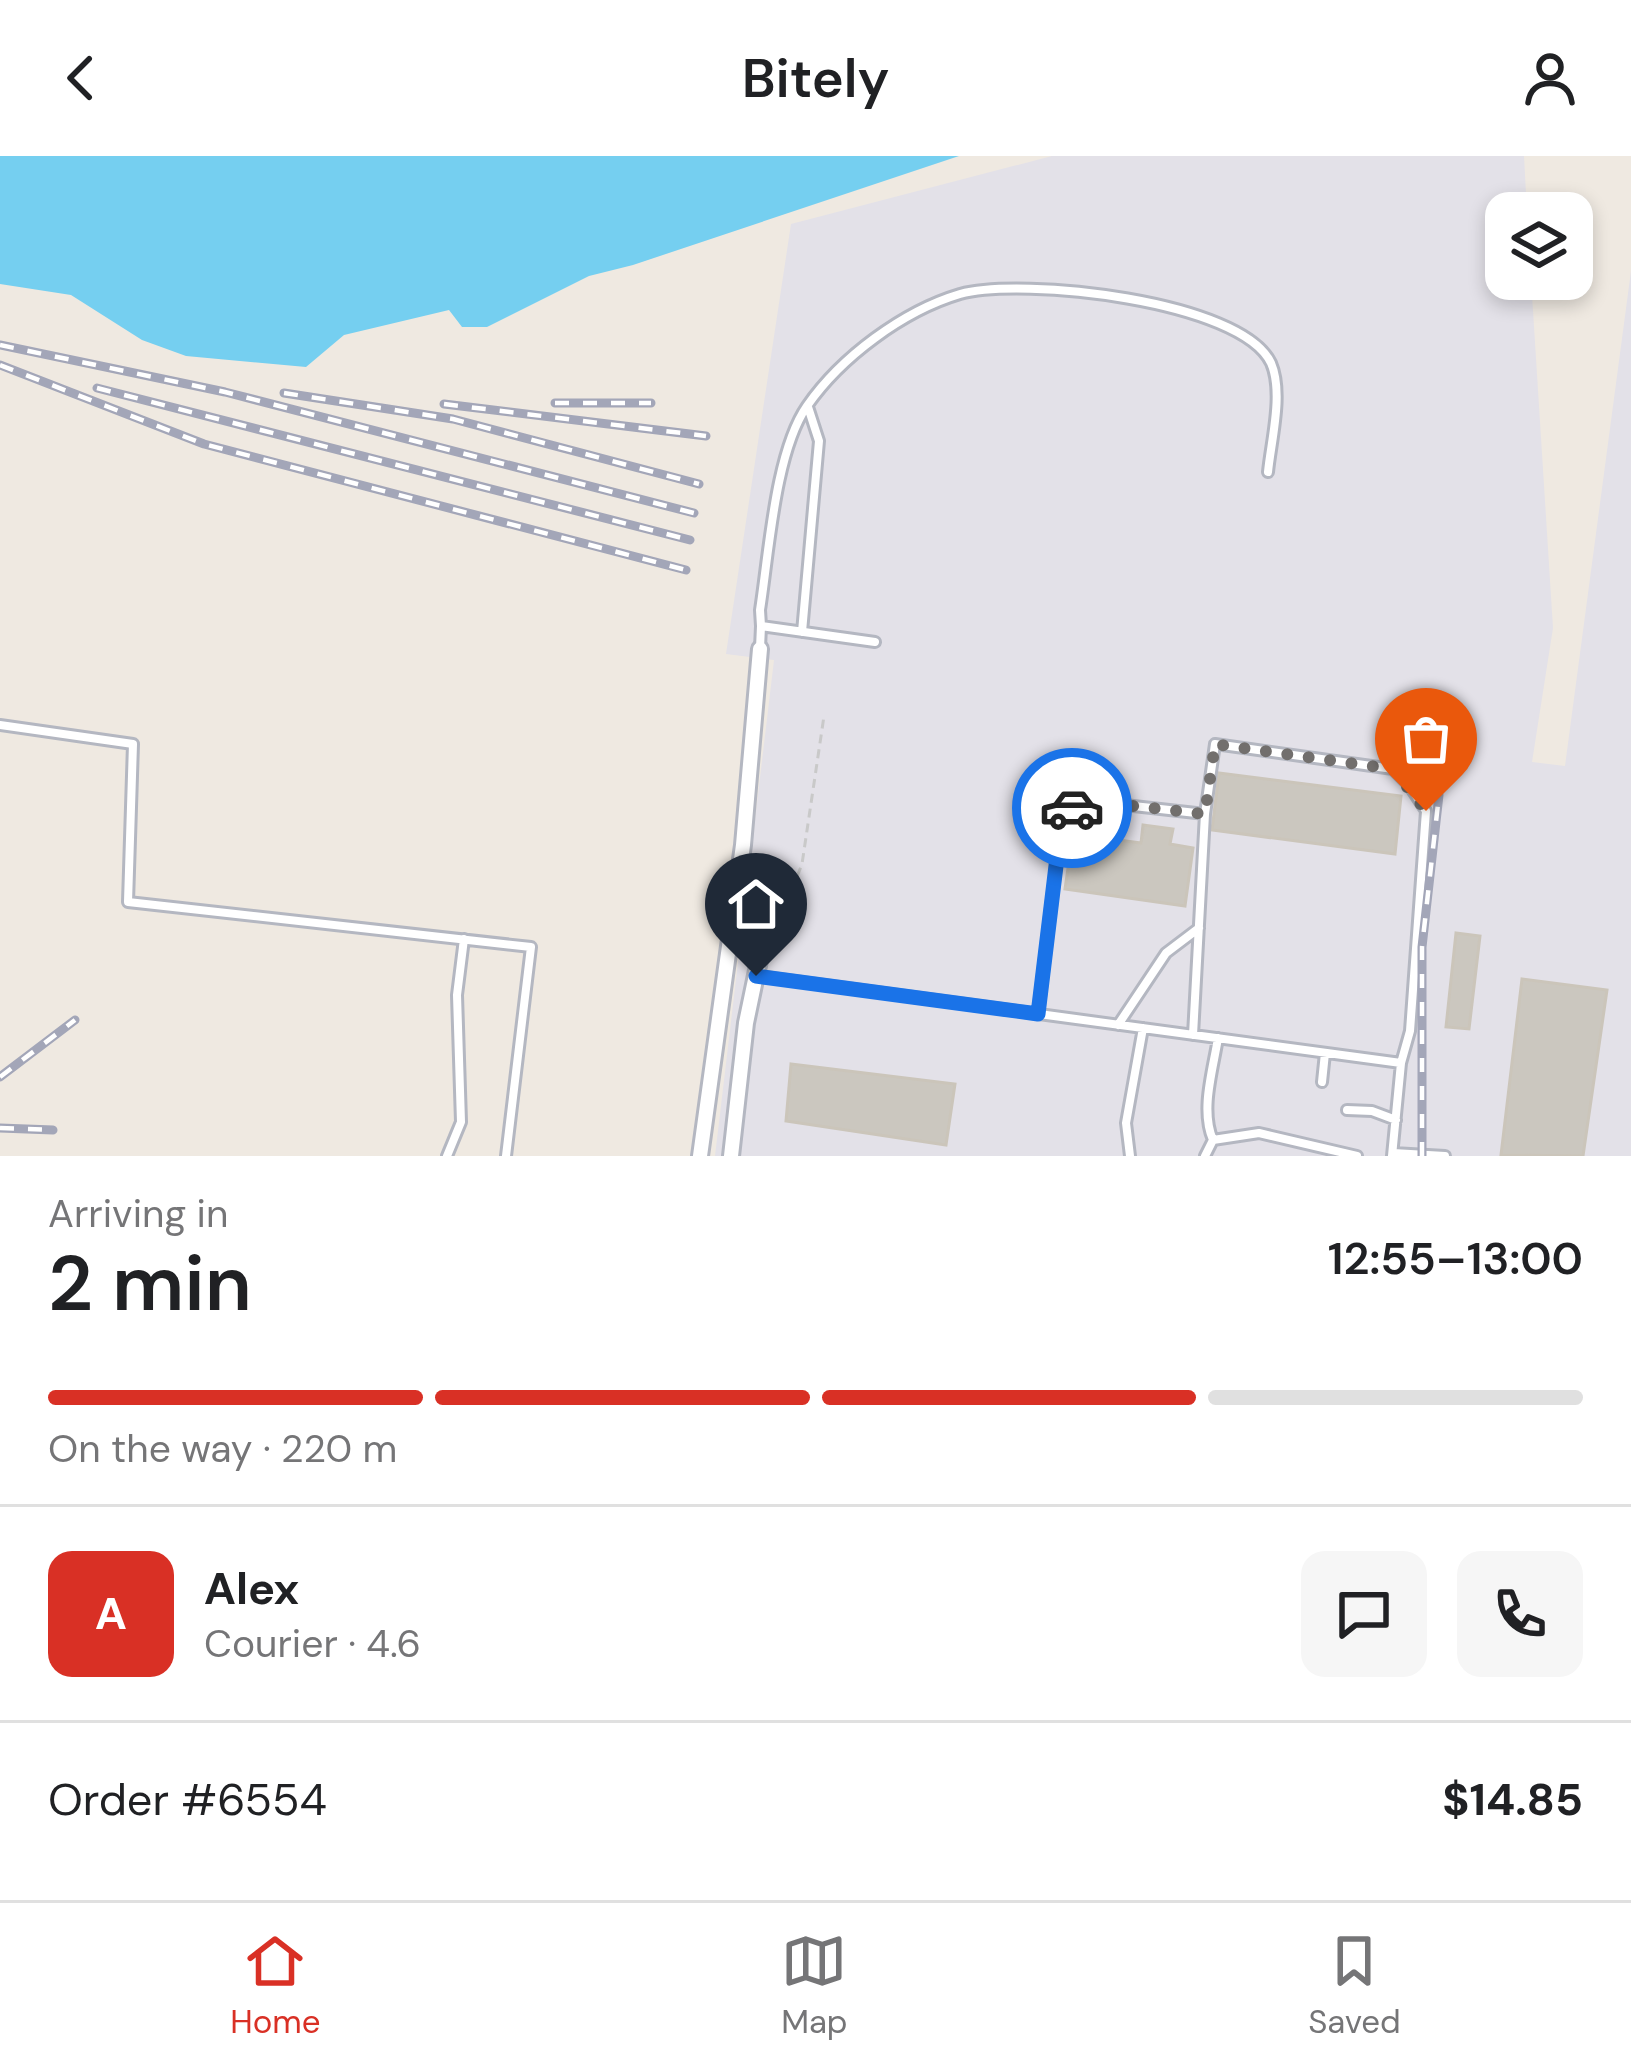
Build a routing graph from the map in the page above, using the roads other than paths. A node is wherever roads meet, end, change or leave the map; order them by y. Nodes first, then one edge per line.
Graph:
1 (807, 406) junction
2 (1268, 472) dead end
3 (761, 626) junction
4 (802, 632) junction
5 (875, 642) dead end
6 (760, 649) joint
7 (0, 725) edge
8 (1205, 814) junction
9 (1198, 928) junction
10 (464, 939) junction
11 (760, 956) road end
12 (756, 976) junction
13 (1038, 1014) junction
14 (1118, 1025) junction
15 (1143, 1028) junction
16 (1193, 1035) junction
17 (1218, 1038) junction
18 (1325, 1053) junction
19 (1401, 1063) junction
20 (1322, 1082) dead end
21 (1347, 1110) dead end
22 (1396, 1120) junction
23 (1214, 1140) junction
24 (1393, 1154) edge
25 (447, 1156) edge
26 (506, 1156) edge
27 (700, 1156) edge
28 (731, 1156) edge
29 (1130, 1156) edge
30 (1205, 1156) edge
31 (1357, 1156) edge
32 (1445, 1156) edge

1 - 2 lane
1 - 3 lane
1 - 4 lane
3 - 4 lane
3 - 6 lane
4 - 5 lane
6 - 27 street
7 - 10 lane
8 - 9 lane
8 - 13 lane
8 - 19 lane
9 - 14 lane
9 - 16 lane
10 - 25 lane
10 - 26 lane
11 - 12 street
12 - 13 lane
12 - 28 street
13 - 14 lane
14 - 15 lane
15 - 16 lane
15 - 29 lane
16 - 17 lane
17 - 18 lane
17 - 23 lane
18 - 19 lane
18 - 20 lane
19 - 22 lane
21 - 22 lane
22 - 24 lane
23 - 30 lane
23 - 31 lane
24 - 32 lane

